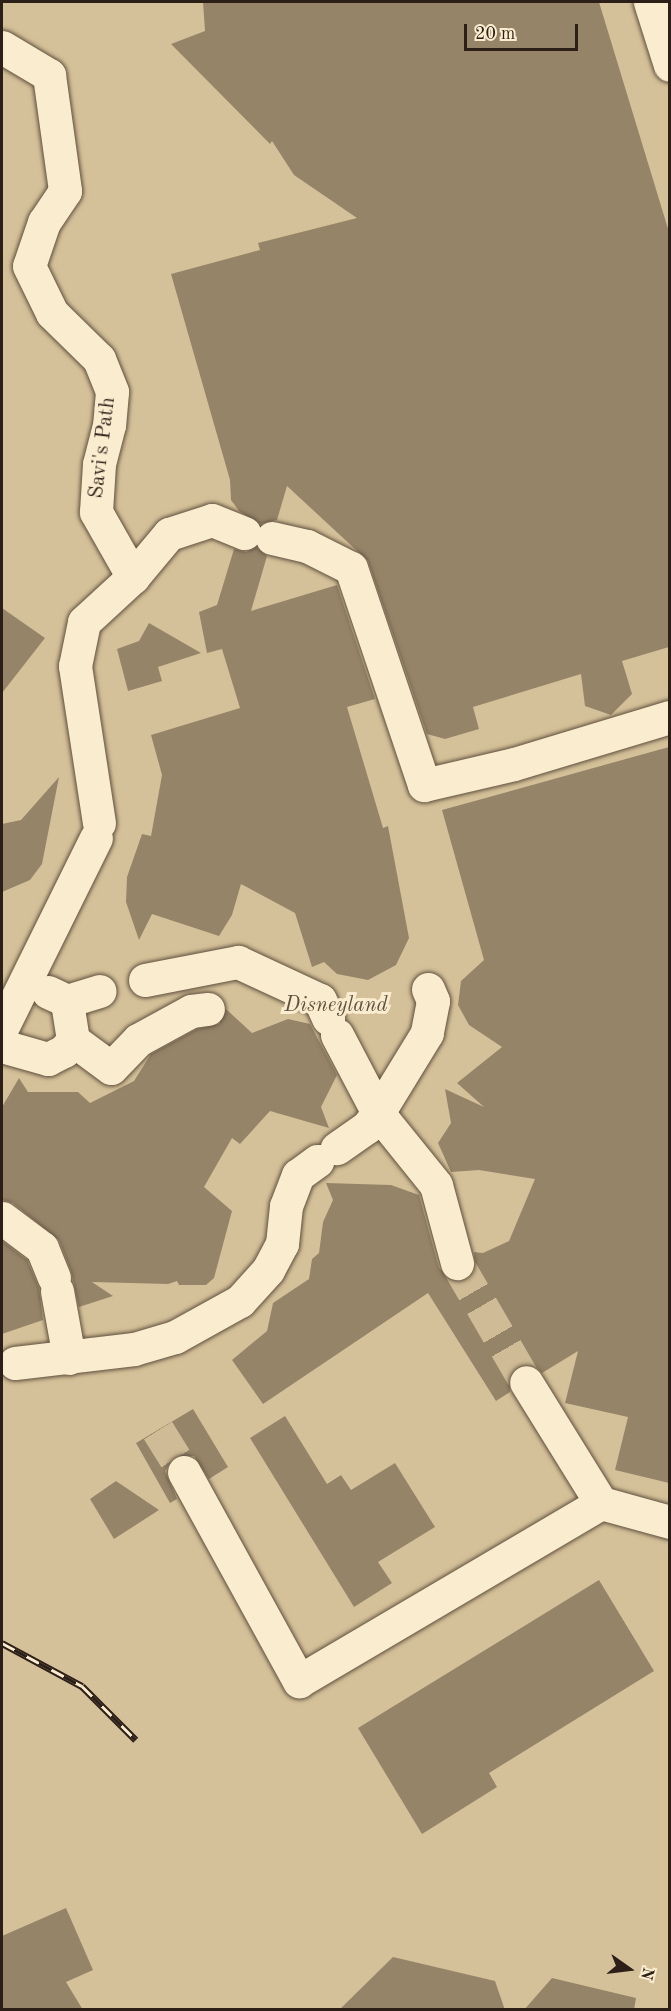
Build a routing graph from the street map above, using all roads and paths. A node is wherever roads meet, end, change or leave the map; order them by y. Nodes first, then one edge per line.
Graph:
1 (650, 2) edge
2 (2, 47) edge
3 (669, 64) edge
4 (133, 578) junction
5 (669, 717) edge
6 (24, 980) junction
7 (428, 989) dead end
8 (215, 991) junction
9 (67, 1001) junction
10 (2, 1028) edge
11 (73, 1040) junction
12 (2, 1046) edge
13 (378, 1113) junction
14 (2, 1218) edge
15 (457, 1263) tunnel mouth
16 (69, 1358) junction
17 (15, 1363) dead end
18 (526, 1382) tunnel mouth
19 (184, 1472) tunnel mouth
20 (601, 1503) junction
21 (669, 1522) edge

1 - 3 street
2 - 4 street, Savi's Path
4 - 5 street
4 - 6 street
6 - 9 street
6 - 10 street
7 - 13 street
8 - 9 street
8 - 11 street
8 - 13 street
9 - 11 street
11 - 12 street
13 - 15 street
13 - 16 street
14 - 16 street
16 - 17 street
18 - 20 street
19 - 20 street
20 - 21 street

